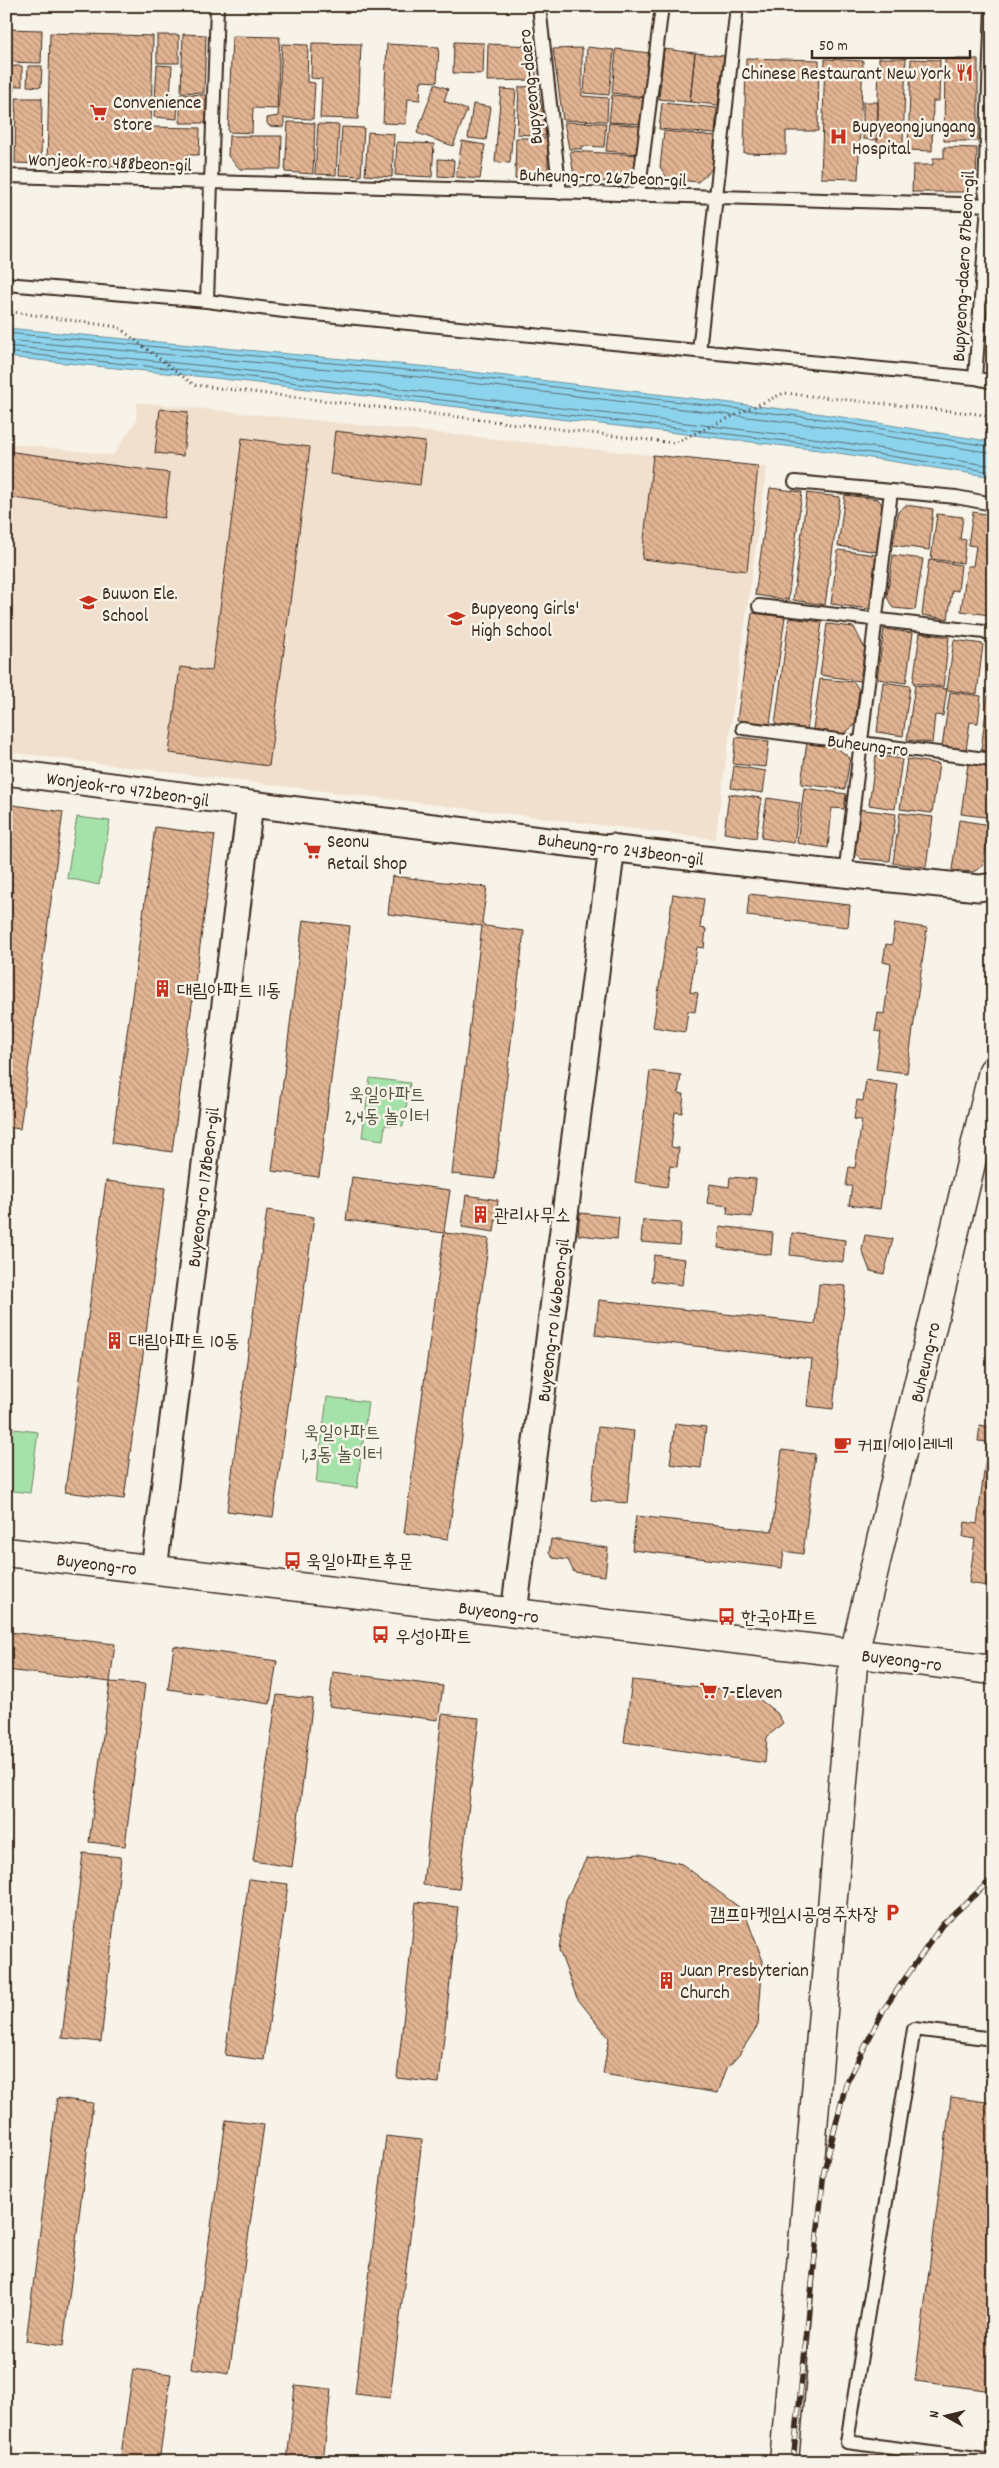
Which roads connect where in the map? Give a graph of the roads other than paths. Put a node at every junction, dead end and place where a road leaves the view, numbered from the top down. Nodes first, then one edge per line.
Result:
1 (217, 6) edge
2 (539, 6) edge
3 (662, 6) edge
4 (737, 6) edge
5 (992, 6) edge
6 (6, 176) edge
7 (212, 182) junction
8 (560, 193) junction
9 (638, 195) junction
10 (717, 198) junction
11 (990, 205) edge
12 (6, 284) edge
13 (207, 301) junction
14 (699, 351) junction
15 (975, 378) junction
16 (993, 382) edge
17 (795, 482) dead end
18 (891, 491) junction
19 (993, 504) edge
20 (758, 606) dead end
21 (876, 619) junction
22 (993, 633) edge
23 (743, 728) dead end
24 (861, 743) junction
25 (993, 760) edge
26 (6, 772) edge
27 (250, 805) junction
28 (612, 847) junction
29 (845, 874) junction
30 (993, 886) edge
31 (993, 1071) edge
32 (6, 1552) edge
33 (154, 1570) junction
34 (514, 1613) junction
35 (854, 1654) junction
36 (993, 1670) edge
37 (993, 2039) edge
38 (993, 2461) edge
39 (784, 2462) edge

1 - 7 lane
2 - 8 lane, Bupyeong-daero
3 - 9 lane
4 - 10 lane
5 - 11 lane, Bupyeong-daero 87beon-gil
6 - 7 lane, Wonjeok-ro 488beon-gil
7 - 8 lane, Buheung-ro 267beon-gil
7 - 13 lane
8 - 9 lane, Buheung-ro 267beon-gil
9 - 10 lane, Buheung-ro 267beon-gil
10 - 11 lane, Buheung-ro 267beon-gil
10 - 14 lane
11 - 15 lane, Bupyeong-daero 87beon-gil
12 - 13 lane
13 - 14 lane
14 - 15 lane
15 - 16 lane
17 - 18 lane
18 - 19 lane
18 - 21 lane
20 - 21 lane
21 - 22 lane
21 - 24 lane
23 - 24 lane, Buheung-ro
24 - 25 lane, Buheung-ro
24 - 29 lane
26 - 27 street, Wonjeok-ro 472beon-gil
27 - 28 street, Buheung-ro 243beon-gil
27 - 33 street, Buyeong-ro 178beon-gil
28 - 29 street, Buheung-ro 243beon-gil
28 - 34 street, Buyeong-ro 166beon-gil
29 - 30 street, Buheung-ro 243beon-gil
31 - 35 main road, Buheung-ro
32 - 33 main road, Buyeong-ro
33 - 34 main road, Buyeong-ro
34 - 35 main road, Buyeong-ro
35 - 36 main road, Buyeong-ro
35 - 39 main road, Buheung-ro
37 - 38 lane

